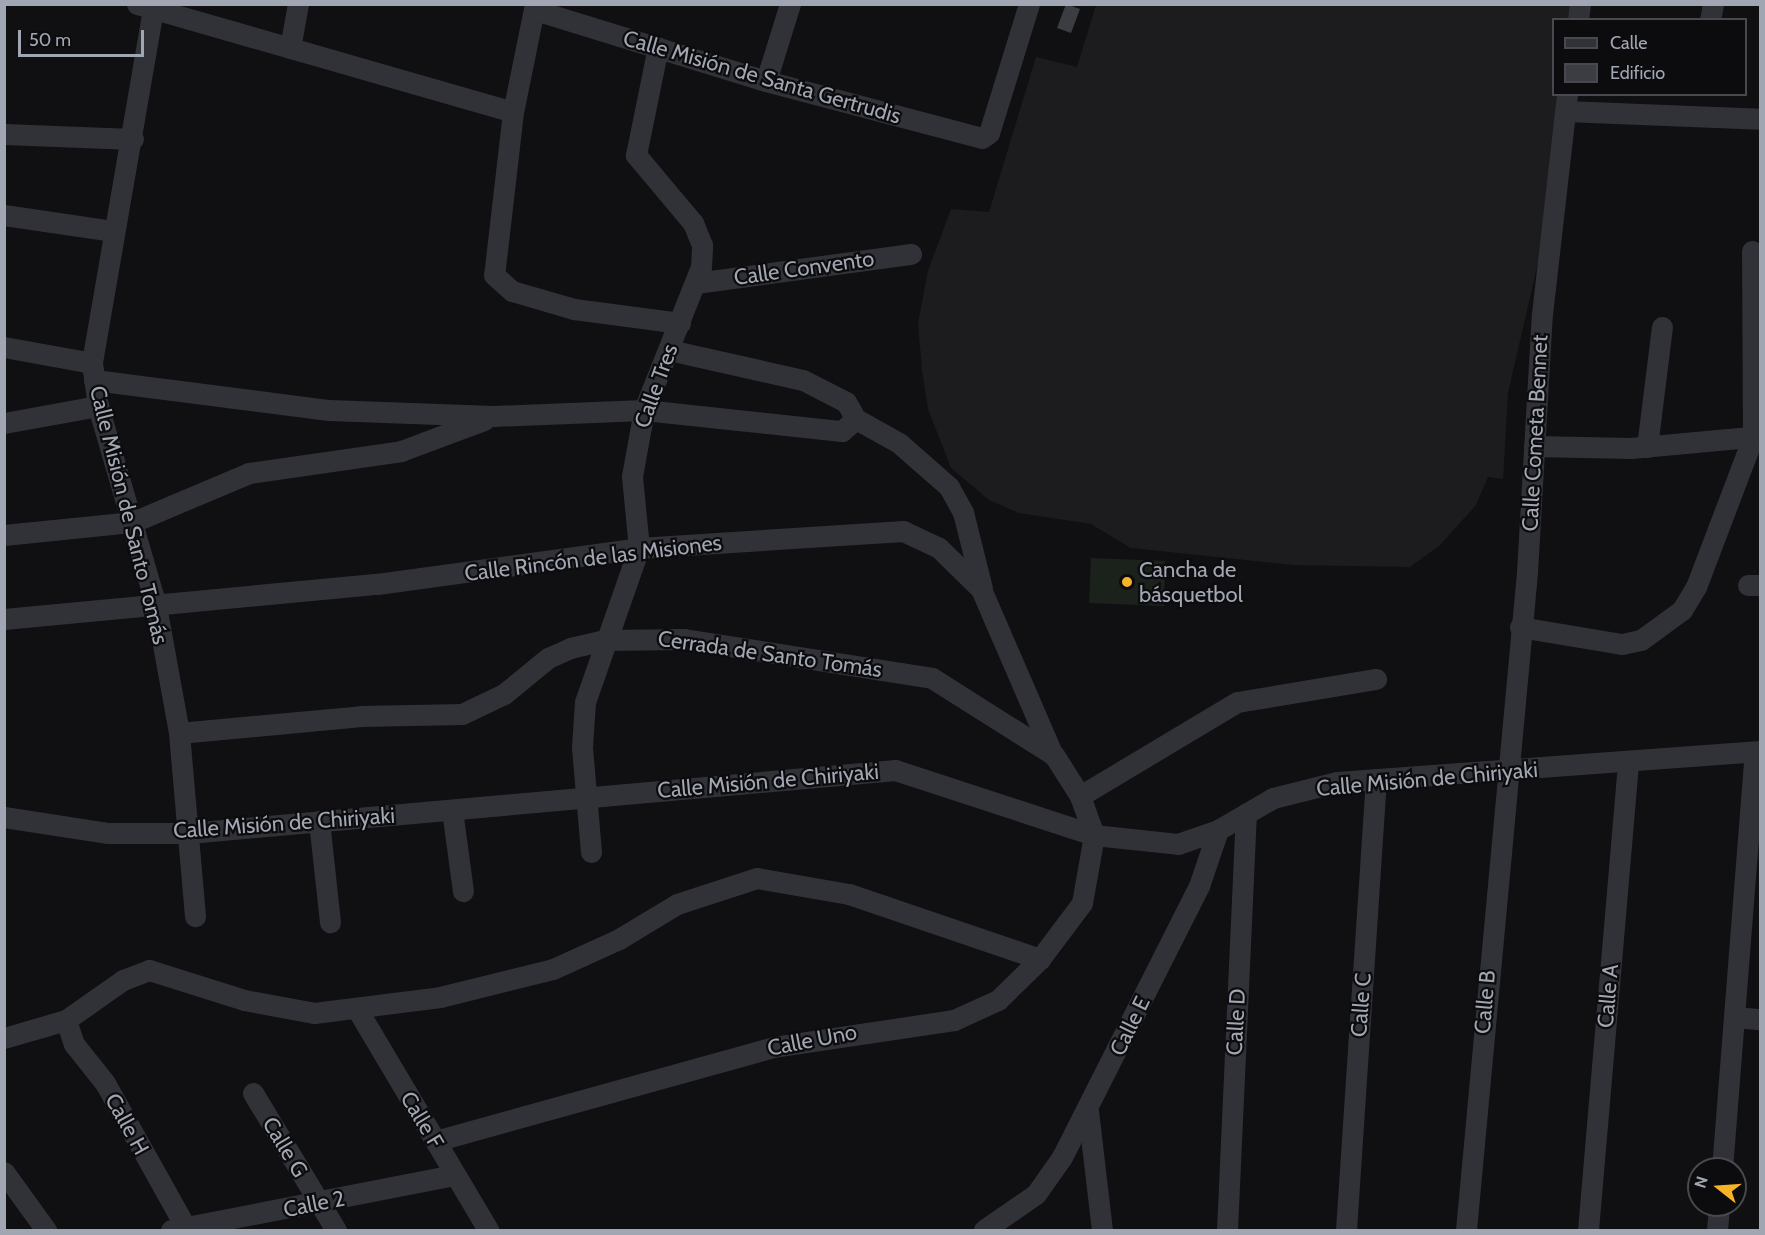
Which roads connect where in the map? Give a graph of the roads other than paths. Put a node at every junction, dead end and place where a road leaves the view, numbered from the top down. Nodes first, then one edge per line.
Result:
1 (298, 4) edge
2 (790, 4) edge
3 (1029, 4) edge
4 (145, 7) edge
5 (535, 7) edge
6 (658, 47) junction
7 (290, 48) junction
8 (766, 81) junction
9 (1566, 103) edge
10 (1698, 105) edge
11 (513, 112) junction
12 (1761, 119) edge
13 (4, 134) edge
14 (133, 139) junction
15 (4, 215) edge
16 (114, 231) junction
17 (1752, 251) dead end
18 (911, 254) dead end
19 (696, 283) junction
20 (680, 323) junction
21 (1662, 327) dead end
22 (4, 347) edge
23 (669, 350) junction
24 (93, 371) junction
25 (99, 406) junction
26 (644, 410) junction
27 (493, 416) junction
28 (856, 419) junction
29 (4, 423) edge
30 (1757, 436) edge
31 (1534, 446) junction
32 (1647, 447) junction
33 (134, 522) junction
34 (4, 535) edge
35 (639, 548) junction
36 (984, 595) junction
37 (156, 606) junction
38 (4, 620) edge
39 (1520, 627) junction
40 (606, 640) junction
41 (1376, 679) dead end
42 (179, 734) junction
43 (1758, 752) edge
44 (1054, 755) junction
45 (1628, 761) junction
46 (1506, 773) junction
47 (1376, 780) junction
48 (1080, 796) junction
49 (589, 798) junction
50 (452, 810) junction
51 (1246, 813) junction
52 (4, 817) edge
53 (319, 822) junction
54 (1218, 830) junction
55 (189, 833) junction
56 (1094, 835) junction
57 (591, 852) dead end
58 (463, 891) dead end
59 (195, 916) dead end
60 (330, 921) dead end
61 (1040, 959) junction
62 (357, 1010) junction
63 (1735, 1017) junction
64 (1761, 1019) edge
65 (66, 1020) junction
66 (4, 1038) edge
67 (253, 1093) dead end
68 (1088, 1111) junction
69 (435, 1141) junction
70 (1723, 1157) edge
71 (4, 1172) edge
72 (455, 1175) junction
73 (320, 1204) junction
74 (46, 1230) edge
75 (181, 1230) edge
76 (336, 1230) edge
77 (488, 1230) edge
78 (984, 1230) edge
79 (1102, 1230) edge
80 (1227, 1230) edge
81 (1346, 1230) edge
82 (1466, 1230) edge
83 (1588, 1230) edge

1 - 7 street
2 - 8 street
3 - 8 street, Calle Misión de Santa Gertrudis
4 - 7 street
4 - 14 street, Calle Misión de Santo Tomás
5 - 6 street, Calle Misión de Santa Gertrudis
5 - 11 street
6 - 8 street, Calle Misión de Santa Gertrudis
6 - 19 street, Calle Tres
7 - 11 street
9 - 10 street
9 - 31 street, Calle Cometa Bennet
10 - 12 street
11 - 20 street
13 - 14 street
14 - 16 street, Calle Misión de Santo Tomás
15 - 16 street
16 - 24 street, Calle Misión de Santo Tomás
17 - 30 street
18 - 19 street, Calle Convento
19 - 20 street, Calle Tres
20 - 23 street, Calle Tres
21 - 32 street
22 - 24 street
23 - 26 street, Calle Tres
23 - 28 street
24 - 25 street, Calle Misión de Santo Tomás
24 - 27 street
25 - 29 street
25 - 33 street, Calle Misión de Santo Tomás
26 - 27 street
26 - 28 street
26 - 35 street, Calle Tres
27 - 33 street
28 - 36 street
30 - 32 street
30 - 39 street
31 - 32 street
31 - 39 street, Calle Cometa Bennet
33 - 34 street
33 - 37 street, Calle Misión de Santo Tomás
35 - 36 street, Calle Rincón de las Misiones
35 - 37 street, Calle Rincón de las Misiones
35 - 40 street, Calle Tres
36 - 44 street, Calle Rincón de las Misiones
37 - 38 street, Calle Rincón de las Misiones
37 - 42 street, Calle Misión de Santo Tomás
39 - 46 street, Calle Cometa Bennet
40 - 42 street, Cerrada de Santo Tomás
40 - 44 street, Cerrada de Santo Tomás
40 - 49 street, Calle Tres
41 - 48 street
42 - 55 street, Calle Misión de Santo Tomás
43 - 45 street, Calle Misión de Chiriyaki
43 - 63 street
44 - 48 street, Cerrada de Santo Tomás
45 - 46 street, Calle Misión de Chiriyaki
45 - 83 street, Calle A
46 - 47 street, Calle Misión de Chiriyaki
46 - 82 street, Calle B
47 - 51 street, Calle Misión de Chiriyaki
47 - 81 street, Calle C
48 - 56 street, Cerrada de Santo Tomás
49 - 50 street, Calle Misión de Chiriyaki
49 - 56 street, Calle Misión de Chiriyaki
49 - 57 street, Calle Tres
50 - 53 street, Calle Misión de Chiriyaki
50 - 58 street
51 - 54 street, Calle Misión de Chiriyaki
51 - 80 street, Calle D
52 - 55 street, Calle Misión de Chiriyaki
53 - 55 street, Calle Misión de Chiriyaki
53 - 60 street
54 - 56 street, Calle Misión de Chiriyaki
54 - 68 street, Calle E
55 - 59 street, Calle Misión de Santo Tomás
56 - 61 street, Calle Uno
61 - 62 street
61 - 69 street, Calle Uno
62 - 65 street
62 - 69 street, Calle F
63 - 64 street
63 - 70 street
65 - 66 street
65 - 75 street, Calle H
67 - 73 street, Calle G
68 - 78 street, Calle E
68 - 79 street
69 - 72 street, Calle F
71 - 74 street
72 - 73 street, Calle 2
72 - 77 street, Calle F
73 - 75 street, Calle 2
73 - 76 street, Calle G

